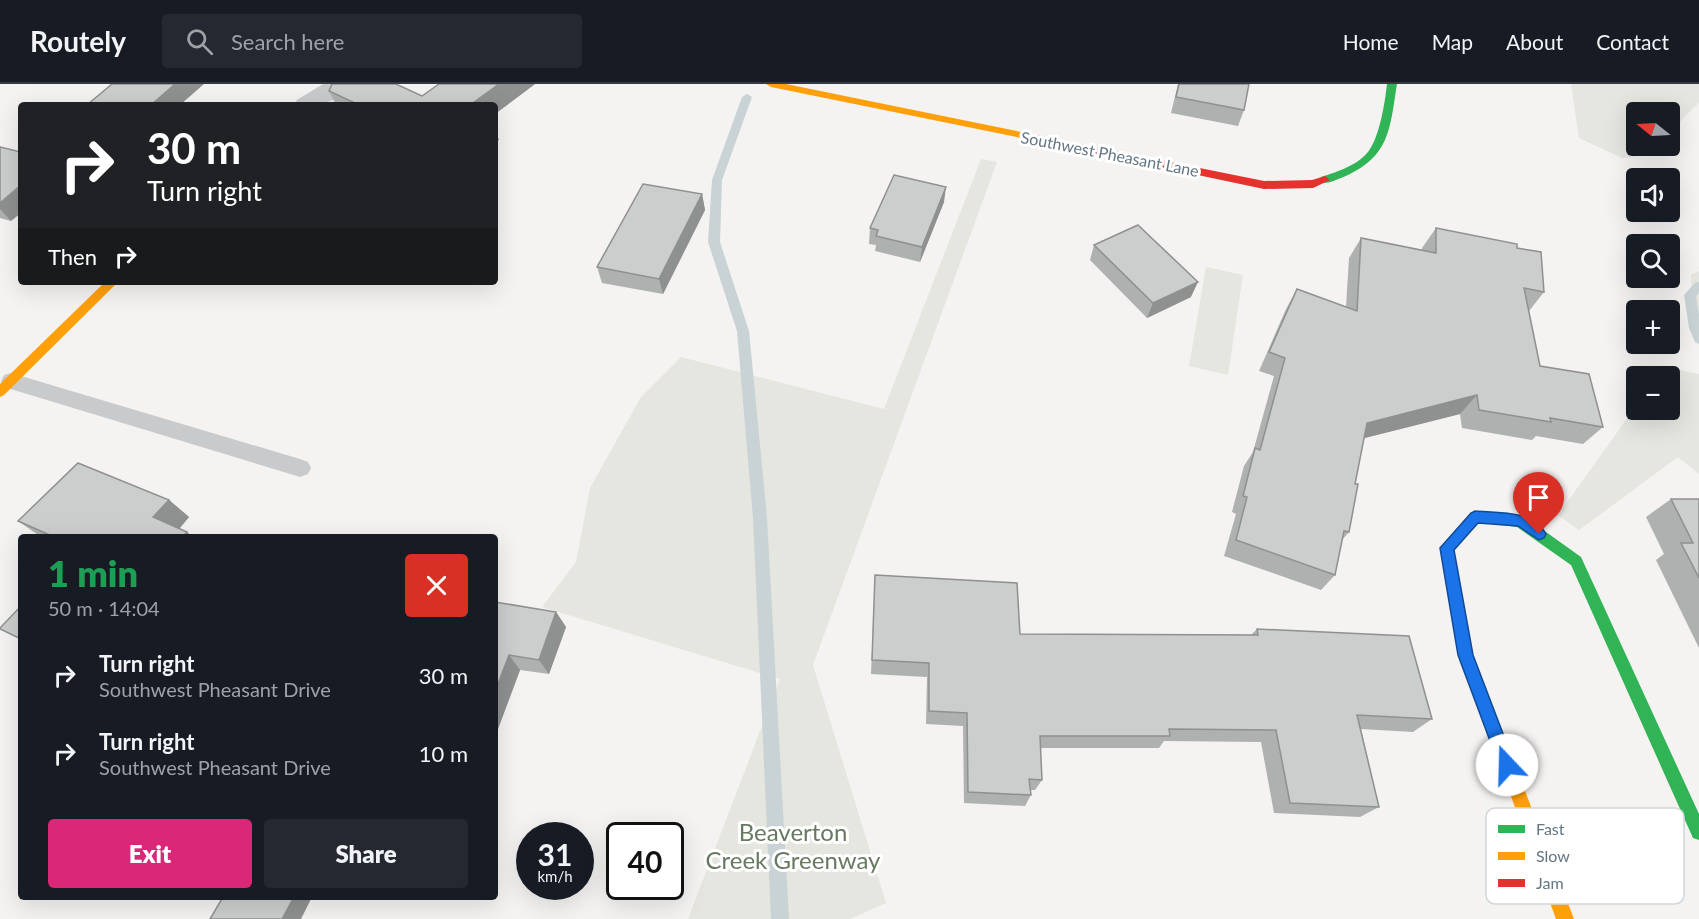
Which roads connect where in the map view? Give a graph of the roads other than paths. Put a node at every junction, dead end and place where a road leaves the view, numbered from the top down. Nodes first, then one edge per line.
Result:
1 (340, 84) edge
2 (771, 84) edge
3 (1392, 84) edge
4 (311, 102) edge
5 (109, 285) edge
6 (6, 387) edge
7 (300, 468) dead end
8 (1523, 808) edge
9 (1699, 832) edge
10 (1559, 904) edge
11 (1565, 919) edge

1 - 4 street
2 - 3 street, Southwest Pheasant Lane
5 - 6 street
6 - 7 lane
8 - 9 street
10 - 11 street

